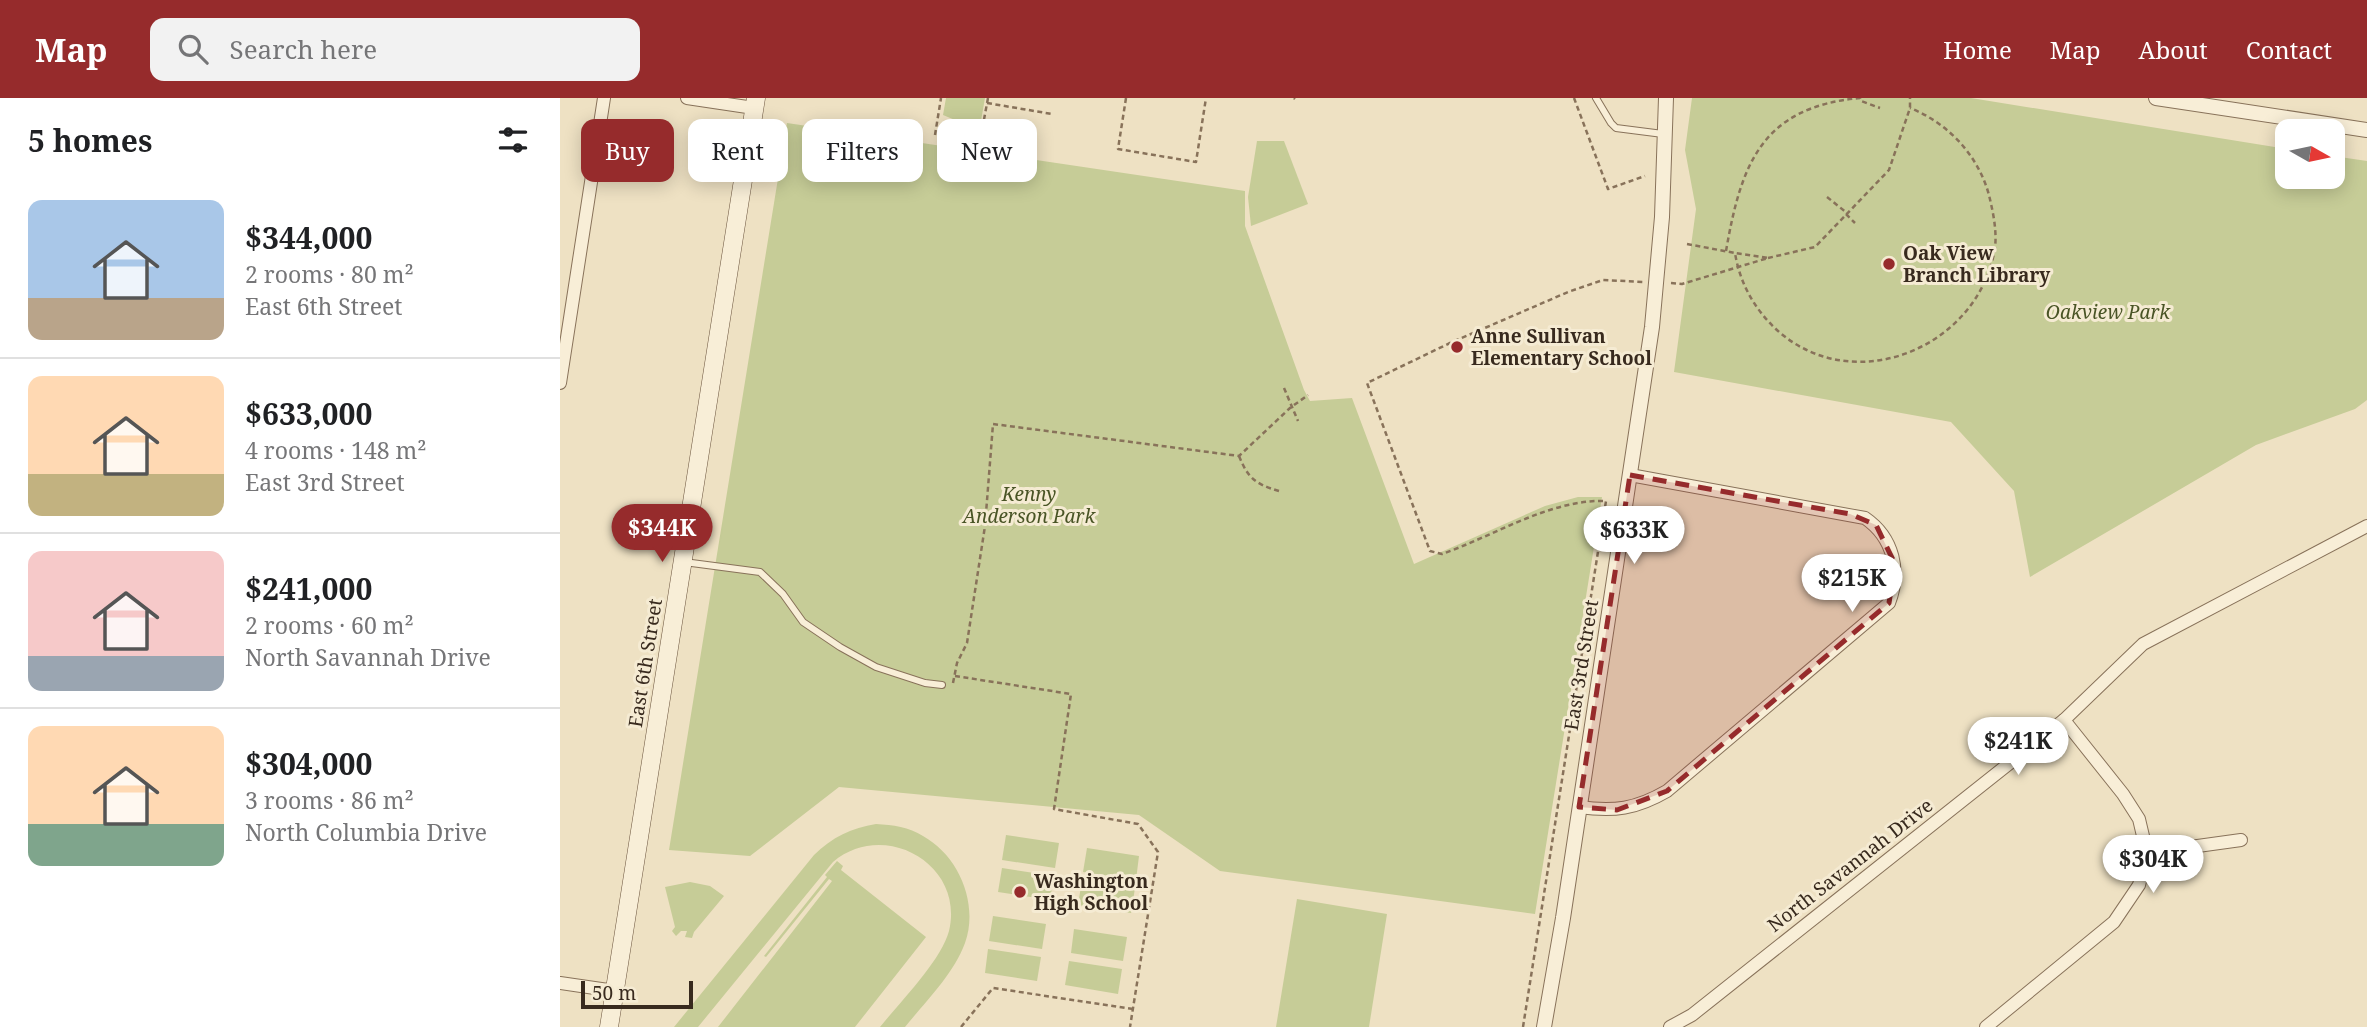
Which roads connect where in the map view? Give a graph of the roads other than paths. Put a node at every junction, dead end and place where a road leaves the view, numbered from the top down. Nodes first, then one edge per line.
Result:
1 (604, 98) edge
2 (687, 98) edge
3 (1596, 98) edge
4 (1666, 98) edge
5 (2156, 98) edge
6 (755, 103) edge
7 (2367, 130) edge
8 (1663, 134) junction
9 (560, 383) edge
10 (1630, 475) junction
11 (2367, 526) edge
12 (682, 562) junction
13 (942, 685) dead end
14 (2064, 720) junction
15 (1579, 807) junction
16 (2241, 840) dead end
17 (2147, 853) junction
18 (560, 983) edge
19 (615, 992) junction
20 (609, 1027) edge
21 (1544, 1027) edge
22 (1670, 1027) edge
23 (1986, 1027) edge

1 - 9 street
2 - 6 street
3 - 8 lane
4 - 8 street, East 3rd Street
5 - 7 street
6 - 12 main road, East 6th Street
8 - 10 street, East 3rd Street
10 - 15 street, East 3rd Street
10 - 15 street
11 - 14 street, North Savannah Drive
12 - 13 lane
12 - 19 main road, East 6th Street
14 - 17 street
14 - 22 street, North Savannah Drive
15 - 21 street, East 3rd Street
16 - 17 street
17 - 23 street
18 - 19 street
19 - 20 main road, East 6th Street

